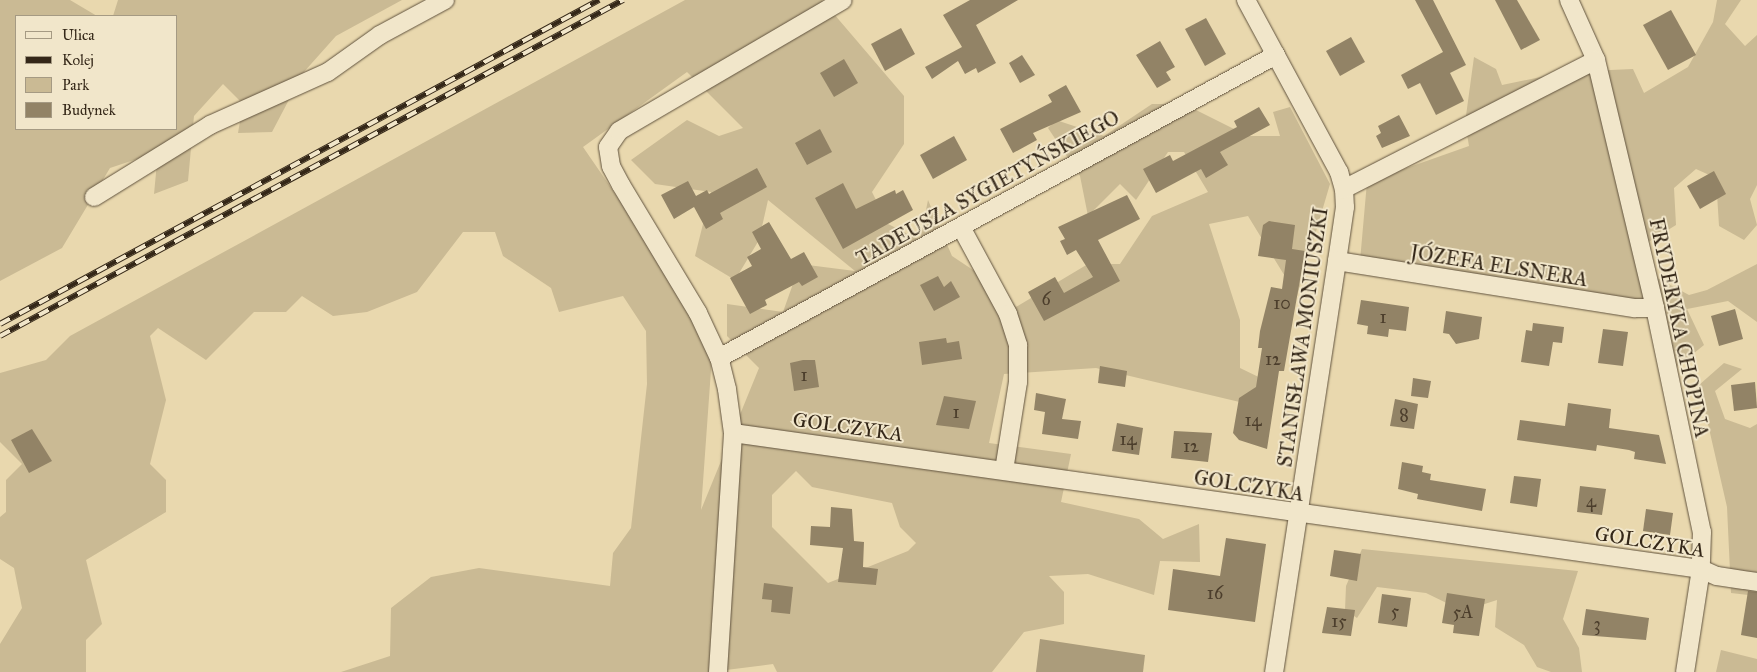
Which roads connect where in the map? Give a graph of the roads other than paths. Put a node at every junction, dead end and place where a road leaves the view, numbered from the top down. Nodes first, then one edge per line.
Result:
1 (444, 0) edge
2 (843, 0) edge
3 (1246, 0) edge
4 (1570, 0) edge
5 (1276, 55) junction
6 (1596, 60) junction
7 (1344, 188) junction
8 (94, 197) dead end
9 (961, 227) junction
10 (1337, 261) junction
11 (1655, 308) junction
12 (719, 358) junction
13 (733, 433) junction
14 (1004, 470) junction
15 (1298, 515) junction
16 (1701, 569) junction
17 (1757, 582) edge
18 (718, 672) edge
19 (1274, 672) edge
20 (1685, 672) edge

1 - 8 street
2 - 12 street
3 - 5 street, STANISŁAWA MONIUSZKI
4 - 6 street, FRYDERYKA CHOPINA
5 - 7 street, STANISŁAWA MONIUSZKI
5 - 9 street, TADEUSZA SYGIETYŃSKIEGO
6 - 7 street
6 - 11 street, FRYDERYKA CHOPINA
7 - 10 street, STANISŁAWA MONIUSZKI
9 - 12 street, TADEUSZA SYGIETYŃSKIEGO
9 - 14 street
10 - 11 street, JÓZEFA ELSNERA
10 - 15 street, STANISŁAWA MONIUSZKI
11 - 16 street, FRYDERYKA CHOPINA
12 - 13 street
13 - 14 street, GOLCZYKA
13 - 18 street
14 - 15 street, GOLCZYKA
15 - 16 street, GOLCZYKA
15 - 19 street, STANISŁAWA MONIUSZKI
16 - 17 street, GOLCZYKA
16 - 20 street, FRYDERYKA CHOPINA

